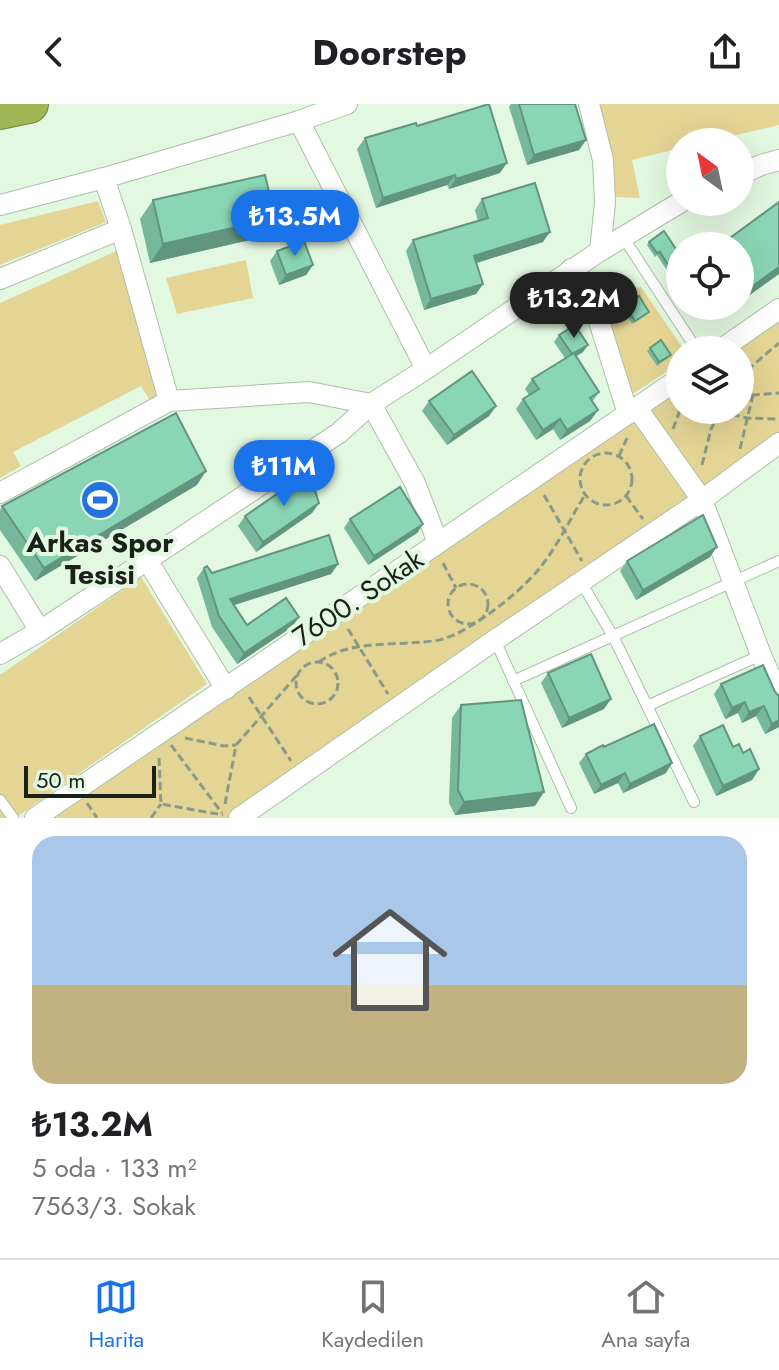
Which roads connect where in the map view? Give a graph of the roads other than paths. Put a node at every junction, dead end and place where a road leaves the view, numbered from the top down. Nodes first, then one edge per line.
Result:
1 (29, 104) edge
2 (347, 104) edge
3 (589, 104) edge
4 (0, 110) edge
5 (299, 121) junction
6 (779, 160) edge
7 (754, 168) edge
8 (104, 178) junction
9 (0, 205) edge
10 (666, 211) edge
11 (121, 229) junction
12 (623, 237) junction
13 (600, 251) junction
14 (571, 269) junction
15 (0, 279) edge
16 (779, 309) edge
17 (688, 336) edge
18 (740, 336) edge
19 (426, 369) junction
20 (666, 388) edge
21 (169, 401) junction
22 (371, 404) junction
23 (632, 411) junction
24 (779, 443) edge
25 (0, 493) edge
26 (702, 500) junction
27 (438, 548) junction
28 (147, 560) junction
29 (779, 561) edge
30 (0, 566) edge
31 (583, 574) junction
32 (732, 582) junction
33 (40, 631) junction
34 (613, 636) junction
35 (495, 640) junction
36 (0, 654) edge
37 (761, 655) junction
38 (513, 681) junction
39 (226, 689) junction
40 (779, 696) edge
41 (647, 706) junction
42 (0, 800) edge
43 (694, 802) dead end
44 (571, 808) dead end
45 (231, 816) edge
46 (13, 818) edge
47 (35, 818) edge

1 - 4 highway
2 - 5 street
3 - 13 street
5 - 8 street
5 - 19 street
6 - 7 street
8 - 9 street
8 - 11 street
10 - 12 street
11 - 15 street
11 - 21 street
12 - 13 street
12 - 17 lane
13 - 14 street
14 - 19 street
14 - 23 street
16 - 18 street
19 - 22 street
20 - 23 street, 7600. Sokak
21 - 22 street
21 - 25 street
22 - 27 street
22 - 28 street
23 - 26 street
23 - 27 street, 7600. Sokak
24 - 26 street
26 - 31 street
26 - 32 street
27 - 39 street, 7600. Sokak
28 - 33 street
28 - 39 street
29 - 32 lane
30 - 33 street
31 - 34 lane
31 - 35 street
32 - 34 lane
32 - 37 street
33 - 36 street
34 - 38 lane
34 - 41 lane
35 - 38 lane
35 - 45 street
37 - 40 street
37 - 41 lane
38 - 44 lane
39 - 47 street, 7600. Sokak
41 - 43 lane
42 - 46 lane

